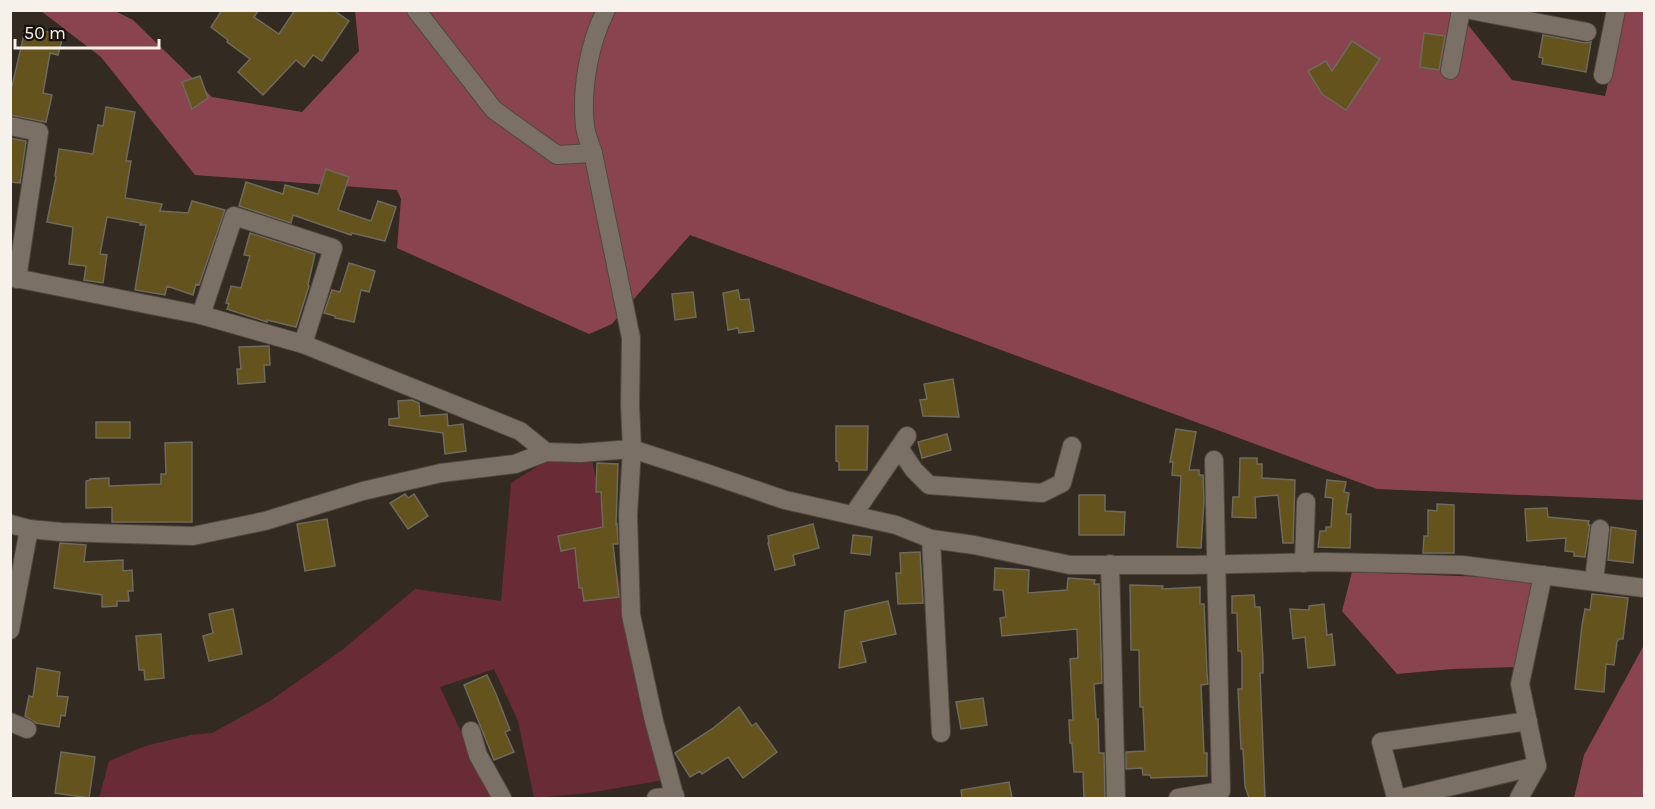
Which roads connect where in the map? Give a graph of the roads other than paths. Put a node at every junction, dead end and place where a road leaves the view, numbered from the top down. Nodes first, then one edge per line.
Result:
1 (416, 10) edge
2 (606, 10) edge
3 (1461, 10) edge
4 (1470, 10) edge
5 (1616, 10) edge
6 (1587, 32) dead end
7 (1450, 70) dead end
8 (1603, 75) dead end
9 (10, 126) edge
10 (593, 153) junction
11 (14, 278) edge
12 (201, 315) junction
13 (303, 344) junction
14 (1072, 446) dead end
15 (632, 449) junction
16 (546, 452) junction
17 (1214, 460) dead end
18 (1306, 502) dead end
19 (853, 515) junction
20 (10, 524) edge
21 (29, 529) junction
22 (1600, 529) dead end
23 (932, 539) junction
24 (1304, 562) junction
25 (1110, 564) junction
26 (1216, 564) junction
27 (1542, 575) junction
28 (1594, 580) junction
29 (1644, 584) edge
30 (10, 630) edge
31 (1528, 721) junction
32 (471, 731) dead end
33 (941, 733) dead end
34 (1537, 766) junction
35 (1223, 795) edge
36 (675, 797) edge
37 (502, 798) edge
38 (656, 798) edge
39 (1116, 798) edge
40 (1178, 798) edge
41 (1396, 798) edge
42 (1402, 798) edge
43 (1519, 798) edge

1 - 10 street
2 - 10 street
3 - 7 street
4 - 6 street
5 - 8 street
9 - 11 street
10 - 15 street
11 - 12 street
12 - 13 street
12 - 13 street
13 - 16 street
14 - 19 street
15 - 16 street
15 - 19 street
15 - 36 street
16 - 21 street
17 - 26 street
18 - 24 street
19 - 23 street
20 - 21 street
21 - 30 street
22 - 28 street
23 - 25 street
23 - 33 street
24 - 26 street
24 - 27 street
25 - 26 street
25 - 39 street
26 - 35 street
27 - 28 street
27 - 31 street
28 - 29 street
31 - 34 street
31 - 41 street
32 - 37 street
34 - 42 street
34 - 43 street
35 - 40 street
36 - 38 street

